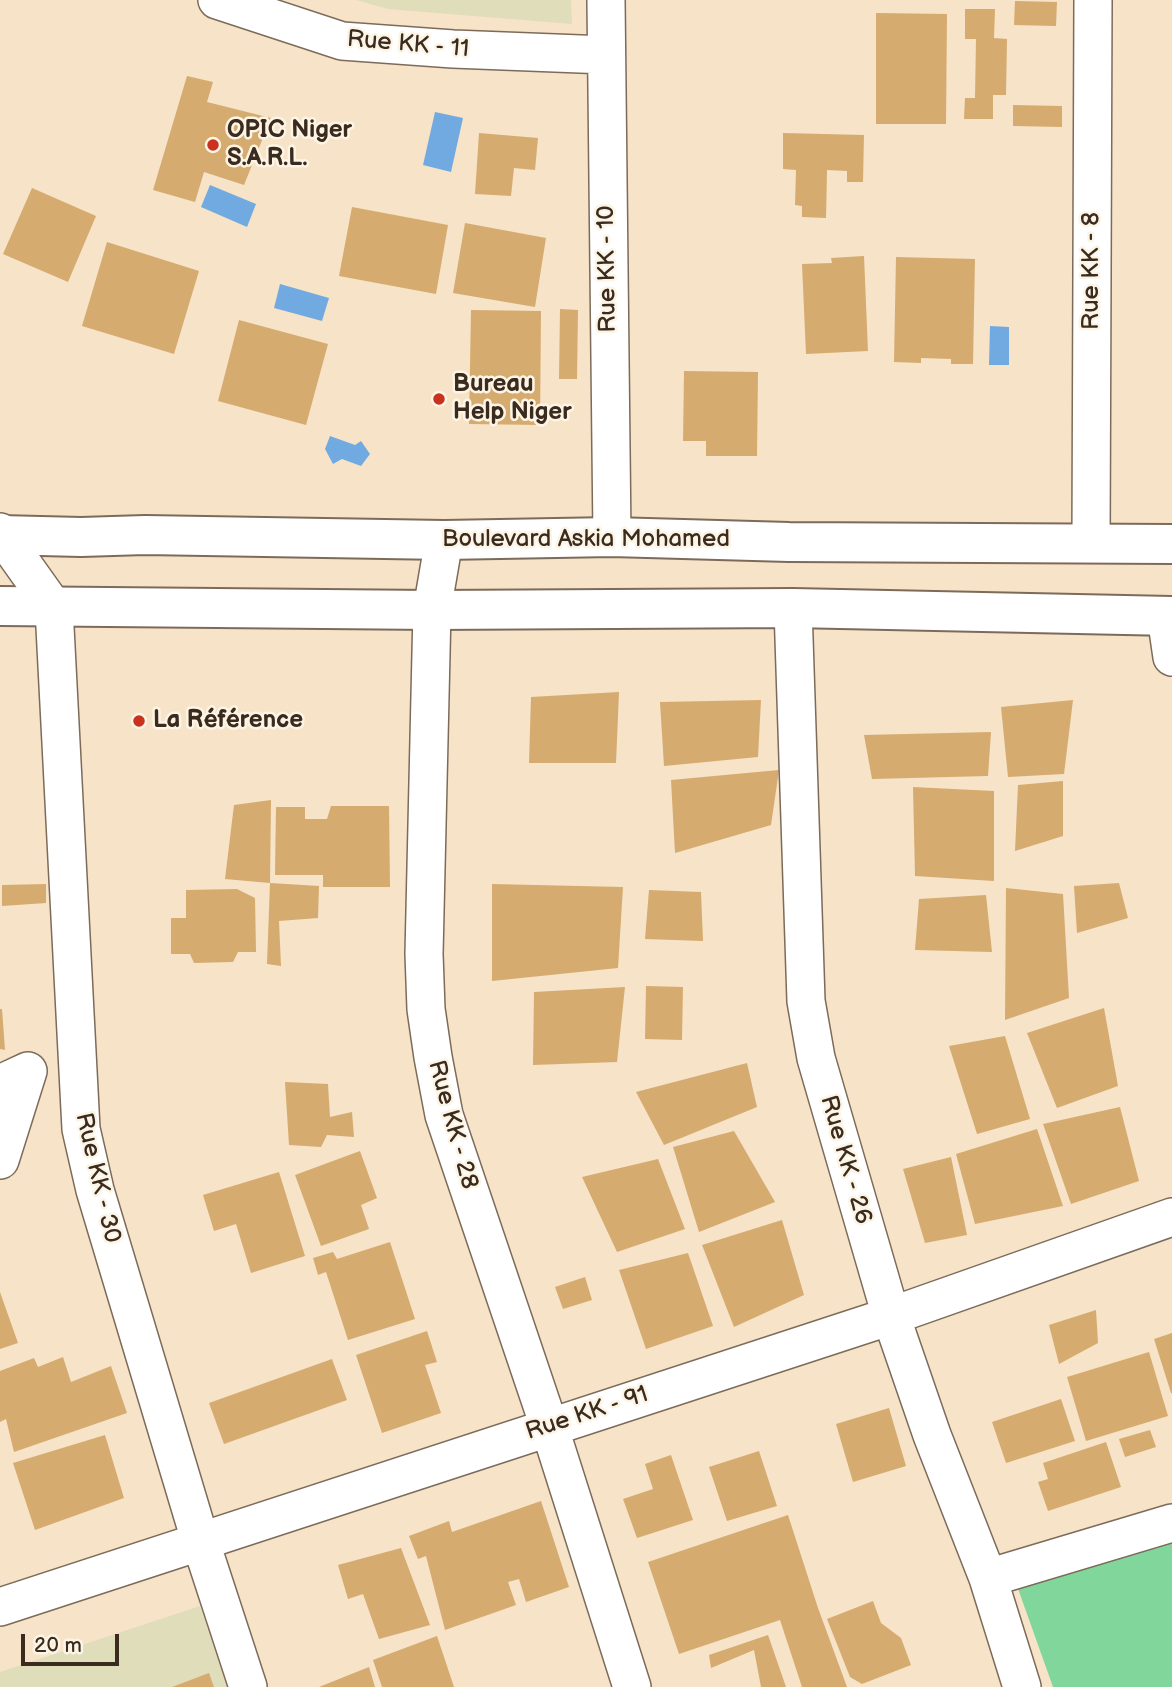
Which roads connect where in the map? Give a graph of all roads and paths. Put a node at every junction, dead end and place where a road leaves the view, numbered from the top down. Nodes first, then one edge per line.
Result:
1 (217, 0) edge
2 (606, 0) edge
3 (1093, 0) edge
4 (606, 55) junction
5 (1, 534) edge
6 (612, 537) junction
7 (444, 540) junction
8 (1091, 543) junction
9 (1172, 544) edge
10 (0, 606) edge
11 (54, 608) junction
12 (793, 608) junction
13 (432, 610) junction
14 (1169, 616) edge
15 (1172, 657) edge
16 (0, 1084) edge
17 (0, 1160) edge
18 (1172, 1217) edge
19 (891, 1316) junction
20 (549, 1426) junction
21 (1172, 1523) edge
22 (200, 1540) junction
23 (988, 1578) junction
24 (0, 1607) edge
25 (248, 1687) edge
26 (632, 1687) edge
27 (1022, 1687) edge

1 - 4 street, Rue KK - 11
2 - 4 street, Rue KK - 10
3 - 8 street, Rue KK - 8
4 - 6 street, Rue KK - 10
5 - 7 main road, Boulevard Askia Mohamed
5 - 11 street
6 - 7 main road, Boulevard Askia Mohamed
6 - 8 main road, Boulevard Askia Mohamed
7 - 13 street, Rue KK - 28
8 - 9 main road, Boulevard Askia Mohamed
10 - 11 main road
11 - 13 main road
11 - 22 street, Rue KK - 30
12 - 13 main road
12 - 14 main road
12 - 19 street, Rue KK - 26
13 - 20 street, Rue KK - 28
14 - 15 street
16 - 17 street
18 - 19 street, Rue KK - 91
19 - 20 street, Rue KK - 91
19 - 23 street, Rue KK - 26
20 - 22 street, Rue KK - 91
20 - 26 street, Rue KK - 28
21 - 23 street
22 - 24 street, Rue KK - 91
22 - 25 street, Rue KK - 30
23 - 27 street, Rue KK - 26

